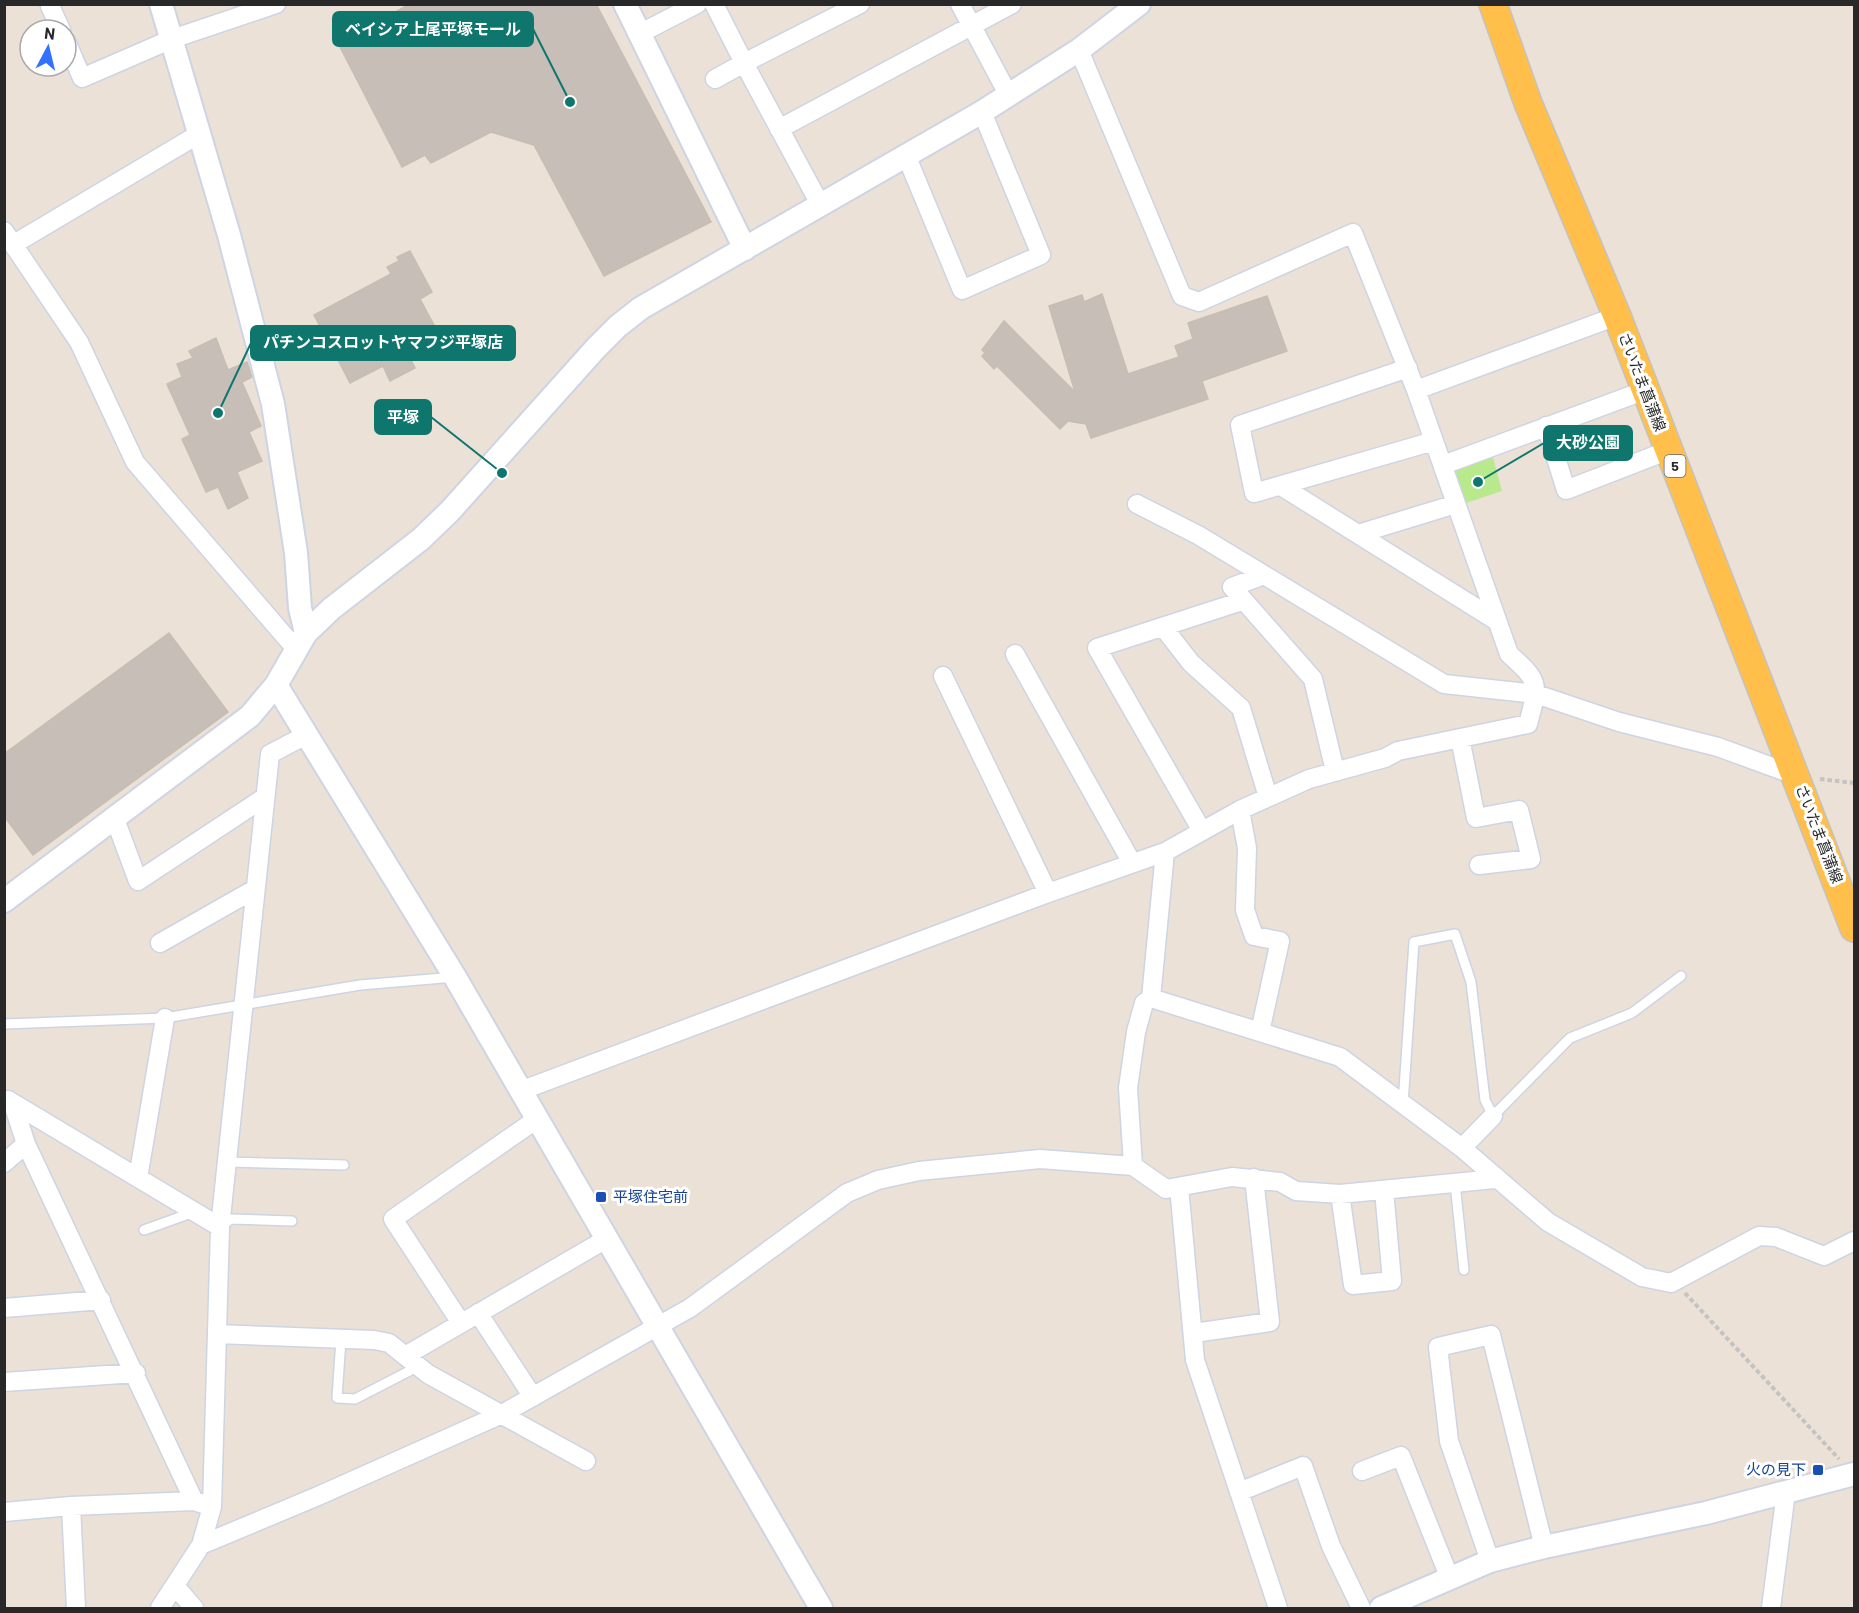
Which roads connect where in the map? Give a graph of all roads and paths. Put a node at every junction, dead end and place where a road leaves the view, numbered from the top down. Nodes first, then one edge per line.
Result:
1 (52, 4) edge
2 (161, 4) edge
3 (276, 4) edge
4 (625, 4) edge
5 (697, 4) edge
6 (714, 4) edge
7 (860, 4) edge
8 (960, 4) edge
9 (1012, 4) edge
10 (1139, 4) edge
11 (1493, 4) edge
12 (56, 18) edge
13 (971, 26) junction
14 (639, 34) junction
15 (172, 39) junction
16 (1079, 50) junction
17 (744, 63) junction
18 (78, 69) edge
19 (715, 79) dead end
20 (1009, 96) junction
21 (982, 112) junction
22 (778, 129) junction
23 (199, 134) junction
24 (906, 155) junction
25 (821, 206) junction
26 (9, 237) edge
27 (745, 249) junction
28 (1617, 316) junction
29 (1408, 368) junction
30 (1416, 390) junction
31 (1646, 390) junction
32 (1546, 426) junction
33 (1434, 441) junction
34 (1669, 450) junction
35 (1443, 465) junction
36 (1281, 486) junction
37 (1137, 504) dead end
38 (1456, 504) junction
39 (1358, 534) junction
40 (1264, 575) junction
41 (1242, 601) junction
42 (1497, 621) junction
43 (1163, 627) junction
44 (301, 640) junction
45 (1015, 654) dead end
46 (943, 676) dead end
47 (276, 685) junction
48 (1536, 694) junction
49 (306, 735) junction
50 (1460, 738) junction
51 (1335, 771) junction
52 (1797, 776) junction
53 (1854, 783) edge
54 (265, 797) junction
55 (1268, 797) junction
56 (1240, 810) junction
57 (115, 819) junction
58 (1202, 831) junction
59 (1165, 852) junction
60 (1132, 863) junction
61 (1479, 865) dead end
62 (255, 889) junction
63 (1048, 893) junction
64 (4, 901) edge
65 (1854, 928) edge
66 (160, 943) dead end
67 (1681, 976) dead end
68 (455, 977) junction
69 (1151, 998) junction
70 (242, 1004) junction
71 (165, 1018) junction
72 (4, 1024) edge
73 (1260, 1032) junction
74 (520, 1090) junction
75 (9, 1101) edge
76 (1403, 1105) junction
77 (1493, 1116) junction
78 (537, 1119) junction
79 (26, 1144) junction
80 (1462, 1148) junction
81 (227, 1162) junction
82 (4, 1163) edge
83 (344, 1165) dead end
84 (1133, 1166) junction
85 (138, 1178) junction
86 (1254, 1178) junction
87 (1495, 1179) junction
88 (1455, 1183) junction
89 (1179, 1187) junction
90 (1384, 1190) junction
91 (1340, 1194) junction
92 (194, 1212) junction
93 (292, 1221) dead end
94 (220, 1227) junction
95 (144, 1230) dead end
96 (608, 1238) junction
97 (1854, 1241) edge
98 (1464, 1269) dead end
99 (1674, 1281) junction
100 (101, 1300) junction
101 (7, 1302) edge
102 (478, 1314) junction
103 (461, 1323) junction
104 (657, 1325) junction
105 (1194, 1333) junction
106 (217, 1334) junction
107 (341, 1339) junction
108 (412, 1361) junction
109 (136, 1373) junction
110 (4, 1382) edge
111 (533, 1397) junction
112 (502, 1414) junction
113 (586, 1461) dead end
114 (1362, 1471) dead end
115 (1853, 1474) edge
116 (1239, 1492) junction
117 (1786, 1492) junction
118 (194, 1501) junction
119 (71, 1506) junction
120 (212, 1507) junction
121 (4, 1512) edge
122 (201, 1545) junction
123 (1544, 1547) junction
124 (1490, 1561) junction
125 (1450, 1579) junction
126 (175, 1586) junction
127 (76, 1608) edge
128 (160, 1608) edge
129 (195, 1608) edge
130 (821, 1608) edge
131 (1278, 1608) edge
132 (1361, 1608) edge
133 (1381, 1608) edge
134 (1771, 1608) edge

1 - 12 street
2 - 15 street
3 - 15 street
4 - 14 street
5 - 14 street
6 - 17 street
7 - 17 street
8 - 13 street
9 - 13 street
10 - 16 street
11 - 28 main road, さいたま菖蒲線 / 5
13 - 20 street
13 - 22 street
14 - 27 street
15 - 18 street
15 - 23 street
16 - 20 street
16 - 29 street
17 - 19 street
17 - 22 street
20 - 21 street
21 - 24 street
21 - 24 street
22 - 25 street
23 - 26 street
23 - 44 street
24 - 25 street
25 - 27 street
26 - 44 street
27 - 44 street
28 - 30 street
28 - 31 main road, さいたま菖蒲線 / 5
29 - 30 street
29 - 36 street
30 - 33 street
31 - 32 street
31 - 34 main road, さいたま菖蒲線 / 5
32 - 34 street
32 - 35 street
33 - 35 street
33 - 36 street
34 - 52 main road, さいたま菖蒲線 / 5
35 - 38 street
36 - 39 street
37 - 40 street
38 - 39 street
38 - 42 street
39 - 42 street
40 - 41 street
40 - 48 street
41 - 43 street
41 - 51 street
42 - 48 street
43 - 55 street
43 - 58 street
44 - 47 street
45 - 60 street
46 - 63 street
47 - 49 street
47 - 57 street
48 - 50 street
48 - 52 street
49 - 54 street
49 - 68 street
50 - 51 street
50 - 61 street
51 - 55 street
52 - 53 path
52 - 65 main road, さいたま菖蒲線 / 5
54 - 57 street
54 - 62 street
55 - 56 street
56 - 58 street
56 - 73 street
57 - 64 street
58 - 59 street
59 - 60 street
59 - 69 street
60 - 63 street
62 - 66 street
62 - 70 street
63 - 74 street
67 - 77 lane
68 - 70 lane
68 - 74 street
69 - 73 street
69 - 84 street
70 - 71 lane
70 - 81 street
71 - 72 lane
71 - 85 street
73 - 76 street
74 - 78 street
75 - 79 street
75 - 85 street
76 - 77 lane
76 - 80 street
77 - 80 street
78 - 96 street
78 - 103 street
79 - 82 street
79 - 100 street
80 - 87 street
81 - 83 lane
81 - 94 street
84 - 89 street
84 - 104 street
85 - 92 street
86 - 89 street
86 - 91 street
86 - 105 street
87 - 88 street
87 - 99 street
88 - 90 street
88 - 98 lane
89 - 105 street
90 - 91 street
90 - 91 street
92 - 94 street
92 - 95 lane
93 - 94 lane
94 - 106 street
96 - 102 street
96 - 104 street
97 - 99 street
99 - 115 path
100 - 101 street
100 - 109 street
102 - 103 street
102 - 111 street
103 - 108 street
104 - 111 street
104 - 130 street
105 - 116 street
106 - 107 street
106 - 120 street
107 - 108 street
107 - 108 lane
108 - 112 street
109 - 110 street
109 - 118 street
111 - 112 street
112 - 113 street
112 - 122 street
114 - 125 street
115 - 117 street
116 - 131 street
116 - 132 street
117 - 123 street
117 - 134 street
118 - 119 street
118 - 120 street
119 - 121 street
119 - 127 street
120 - 122 street
122 - 126 street
123 - 124 street
123 - 124 street
124 - 125 street
125 - 133 street
126 - 128 street
126 - 129 street

